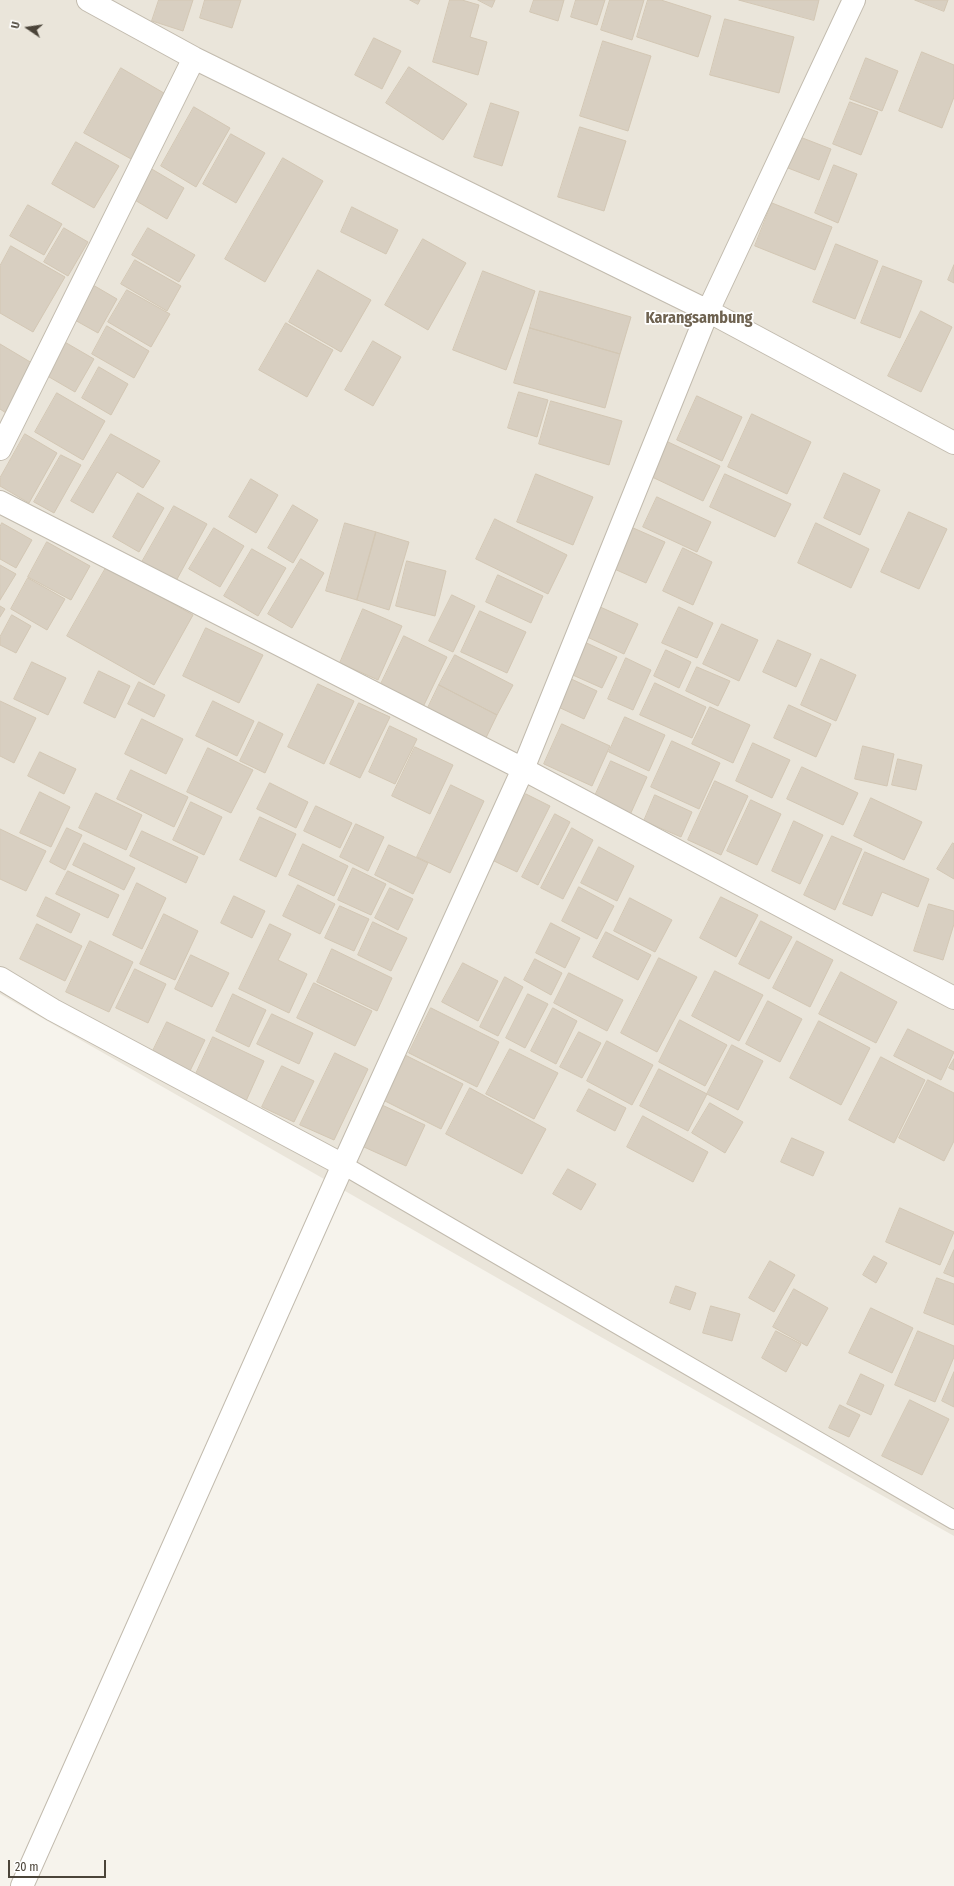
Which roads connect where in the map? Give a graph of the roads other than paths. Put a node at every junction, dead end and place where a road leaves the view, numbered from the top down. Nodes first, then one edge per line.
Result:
1 (88, 0) edge
2 (854, 0) edge
3 (194, 58) junction
4 (708, 310) junction
5 (954, 443) edge
6 (0, 449) edge
7 (0, 502) edge
8 (524, 769) junction
9 (0, 978) edge
10 (954, 998) edge
11 (343, 1165) junction
12 (954, 1520) edge
13 (22, 1886) edge

1 - 3 street
2 - 4 street
3 - 4 street
3 - 6 street
4 - 5 street
4 - 8 street
7 - 8 street
8 - 10 street
8 - 11 street
9 - 11 street
11 - 12 lane
11 - 13 street

